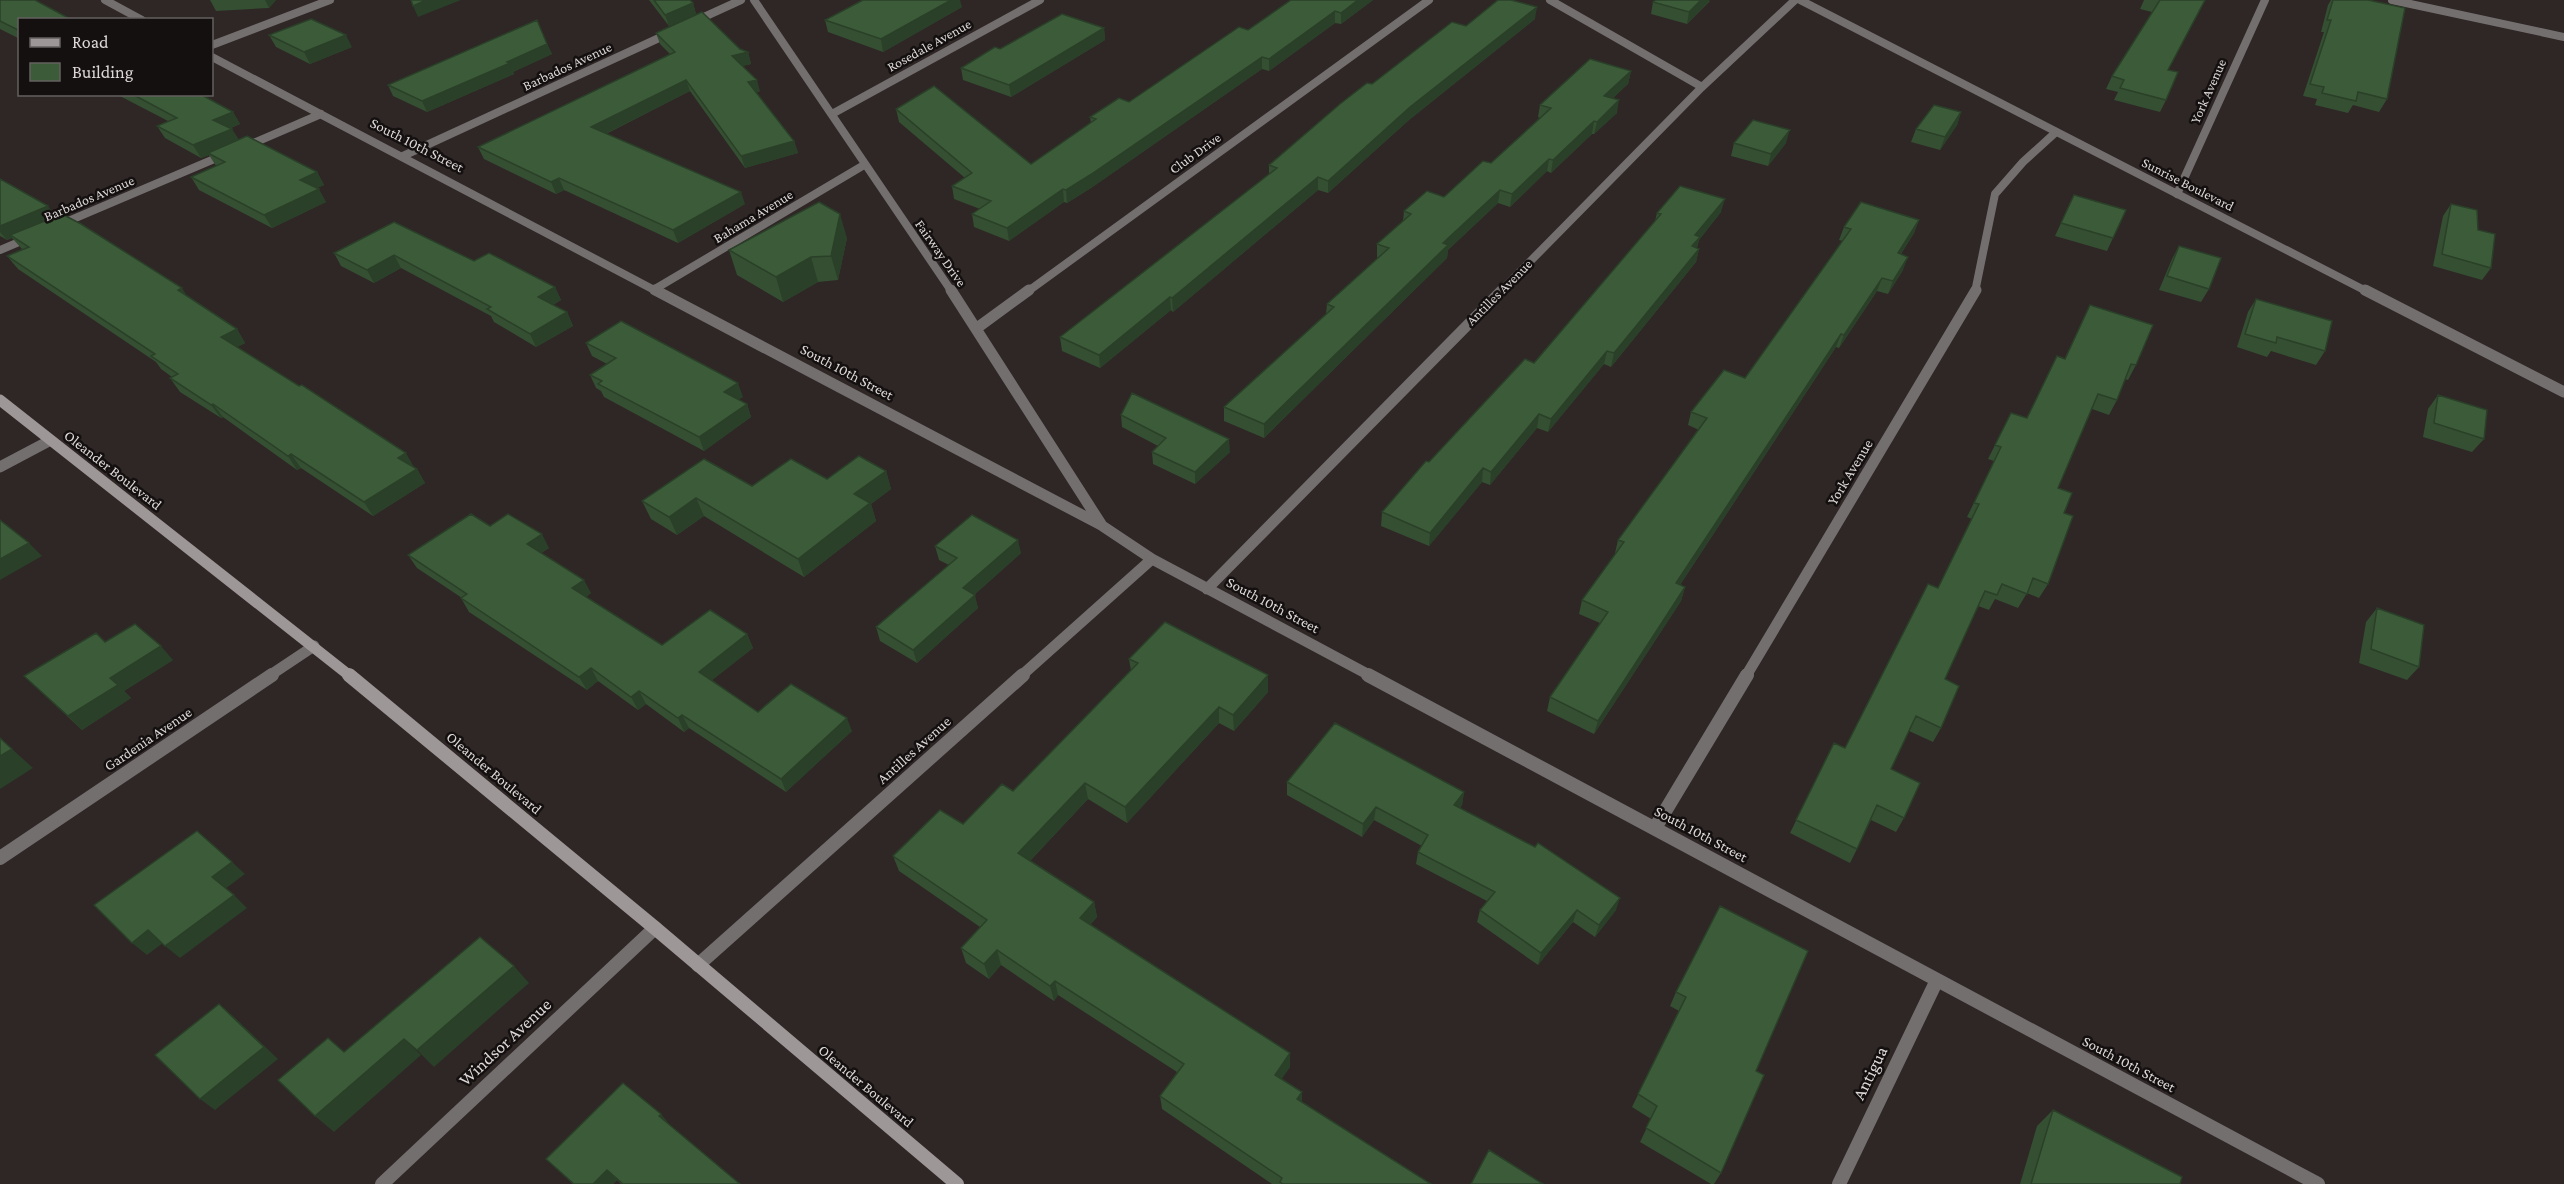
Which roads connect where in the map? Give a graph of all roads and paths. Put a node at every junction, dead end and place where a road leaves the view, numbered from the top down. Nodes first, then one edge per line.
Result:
1 (105, 0) edge
2 (330, 0) edge
3 (741, 0) edge
4 (754, 0) edge
5 (1040, 0) edge
6 (1430, 0) edge
7 (1550, 0) edge
8 (1795, 0) edge
9 (1800, 0) edge
10 (2265, 0) edge
11 (2392, 0) edge
12 (138, 18) edge
13 (687, 25) edge
14 (676, 30) edge
15 (2564, 37) edge
16 (213, 45) edge
17 (213, 58) edge
18 (1701, 87) junction
19 (321, 114) junction
20 (832, 114) junction
21 (2056, 132) junction
22 (403, 156) junction
23 (864, 165) junction
24 (2177, 194) junction
25 (0, 250) edge
26 (655, 289) junction
27 (977, 328) junction
28 (2564, 392) edge
29 (0, 400) edge
30 (49, 441) junction
31 (0, 466) edge
32 (1101, 525) junction
33 (1152, 559) junction
34 (1207, 589) junction
35 (314, 646) junction
36 (1655, 828) junction
37 (0, 858) edge
38 (655, 928) junction
39 (698, 965) junction
40 (1937, 980) junction
41 (382, 1184) edge
42 (957, 1184) edge
43 (1839, 1184) edge
44 (2318, 1184) edge

1 - 12 street
2 - 16 street
3 - 13 street
4 - 20 street, Fairway Drive
5 - 20 street, Rosedale Avenue
6 - 27 street, Club Drive
7 - 18 street
8 - 18 street, Antilles Avenue
9 - 21 street, Sunrise Boulevard
10 - 24 street, York Avenue
11 - 15 street
14 - 22 street, Barbados Avenue
17 - 19 street, South 10th Street
18 - 34 street, Antilles Avenue
19 - 22 street, South 10th Street
19 - 25 street, Barbados Avenue
20 - 23 street, Fairway Drive
21 - 24 street, Sunrise Boulevard
21 - 36 street, York Avenue
22 - 26 street, South 10th Street
23 - 26 street, Bahama Avenue
23 - 27 street, Fairway Drive
24 - 28 street, Sunrise Boulevard
26 - 32 street, South 10th Street
27 - 32 street, Fairway Drive
29 - 30 main road, Oleander Boulevard
30 - 31 street
30 - 35 main road, Oleander Boulevard
32 - 33 street, South 10th Street
33 - 34 street, South 10th Street
33 - 39 street, Antilles Avenue
34 - 36 street, South 10th Street
35 - 37 street, Gardenia Avenue
35 - 38 main road, Oleander Boulevard
36 - 40 street, South 10th Street
38 - 39 main road, Oleander Boulevard
38 - 41 street, Windsor Avenue
39 - 42 main road, Oleander Boulevard
40 - 43 street, Antigua
40 - 44 street, South 10th Street

